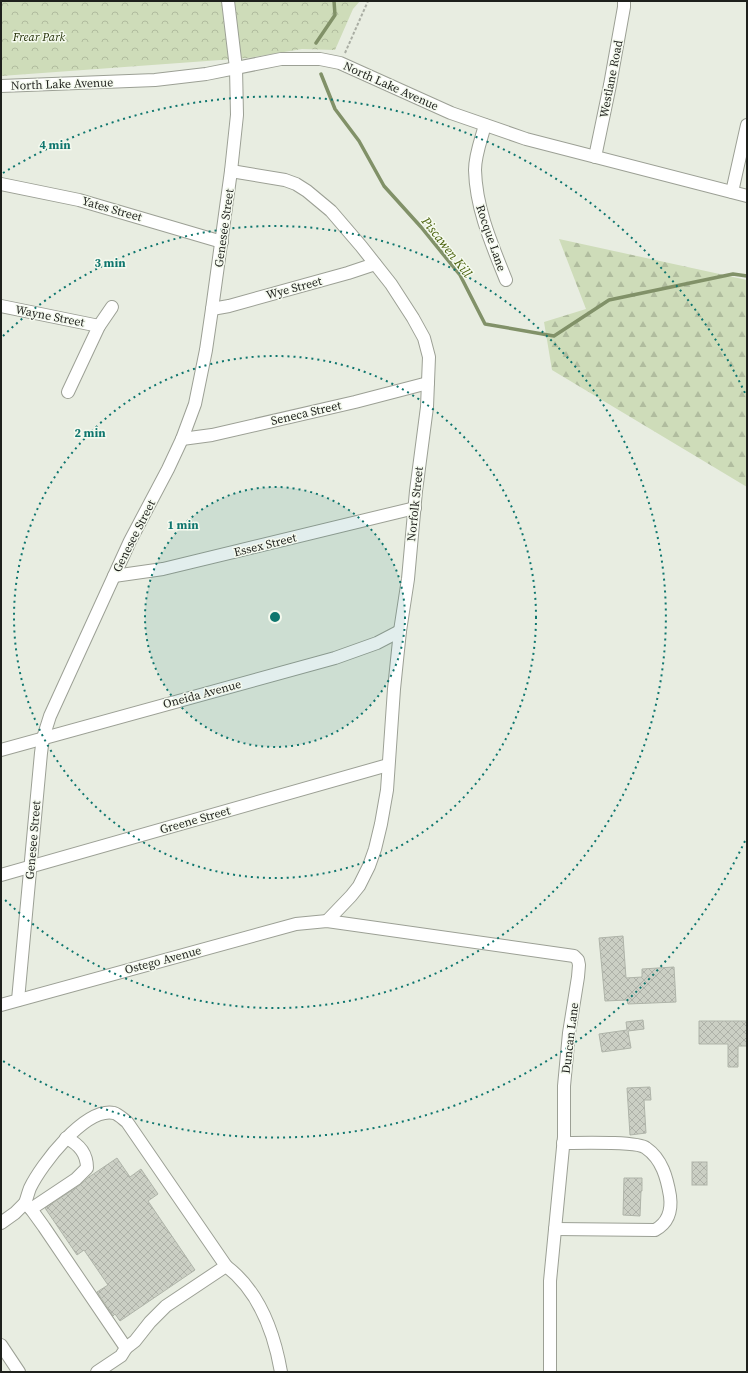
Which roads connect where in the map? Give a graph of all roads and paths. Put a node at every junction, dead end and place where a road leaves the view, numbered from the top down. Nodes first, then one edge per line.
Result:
1 (228, 1) edge
2 (368, 1) edge
3 (624, 1) edge
4 (340, 63) junction
5 (236, 68) junction
6 (1, 86) edge
7 (485, 125) junction
8 (747, 125) edge
9 (595, 157) junction
10 (231, 171) junction
11 (1, 184) edge
12 (732, 192) junction
13 (747, 196) edge
14 (222, 242) junction
15 (375, 264) junction
16 (506, 280) dead end
17 (1, 306) edge
18 (112, 307) dead end
19 (212, 309) junction
20 (99, 326) junction
21 (428, 383) junction
22 (68, 392) dead end
23 (182, 439) junction
24 (415, 508) junction
25 (114, 576) junction
26 (400, 631) junction
27 (43, 738) junction
28 (1, 750) edge
29 (388, 765) junction
30 (31, 867) junction
31 (1, 875) edge
32 (326, 920) junction
33 (18, 1000) junction
34 (1, 1005) edge
35 (66, 1138) junction
36 (563, 1143) junction
37 (28, 1206) junction
38 (1, 1223) edge
39 (555, 1229) junction
40 (226, 1266) junction
41 (1, 1345) edge
42 (126, 1348) junction
43 (20, 1372) edge
44 (97, 1372) edge
45 (281, 1372) edge
46 (550, 1372) edge

1 - 5 street, Genesee Street
2 - 4 path
3 - 9 street, Westlane Road
4 - 5 street, North Lake Avenue
4 - 7 street, North Lake Avenue
5 - 6 street, North Lake Avenue
5 - 10 street, Genesee Street
7 - 9 street, North Lake Avenue
7 - 16 street, Rocque Lane
8 - 12 street
9 - 12 street, North Lake Avenue
10 - 14 street, Genesee Street
10 - 15 street, Norfolk Street
11 - 14 street, Yates Street
12 - 13 street, North Lake Avenue
14 - 19 street, Genesee Street
15 - 19 street, Wye Street
15 - 21 street, Norfolk Street
17 - 20 street, Wayne Street
18 - 20 street
19 - 23 street, Genesee Street
20 - 22 street
21 - 23 street, Seneca Street
21 - 24 street, Norfolk Street
23 - 25 street, Genesee Street
24 - 25 street, Essex Street
24 - 26 street, Norfolk Street
25 - 27 street, Genesee Street
26 - 27 street, Oneida Avenue
26 - 29 street, Norfolk Street
27 - 28 street, Oneida Avenue
27 - 30 street, Genesee Street
29 - 30 street, Greene Street
29 - 32 street, Norfolk Street
30 - 31 street, Greene Street
30 - 33 street, Genesee Street
32 - 33 street, Ostego Avenue
32 - 36 street, Duncan Lane
33 - 34 street, Ostego Avenue
35 - 37 street
35 - 37 street
35 - 40 street
36 - 39 street, Duncan Lane
36 - 39 street
37 - 38 street
37 - 42 street
39 - 46 street, Duncan Lane
40 - 42 street
40 - 45 street
41 - 43 street
42 - 44 street

